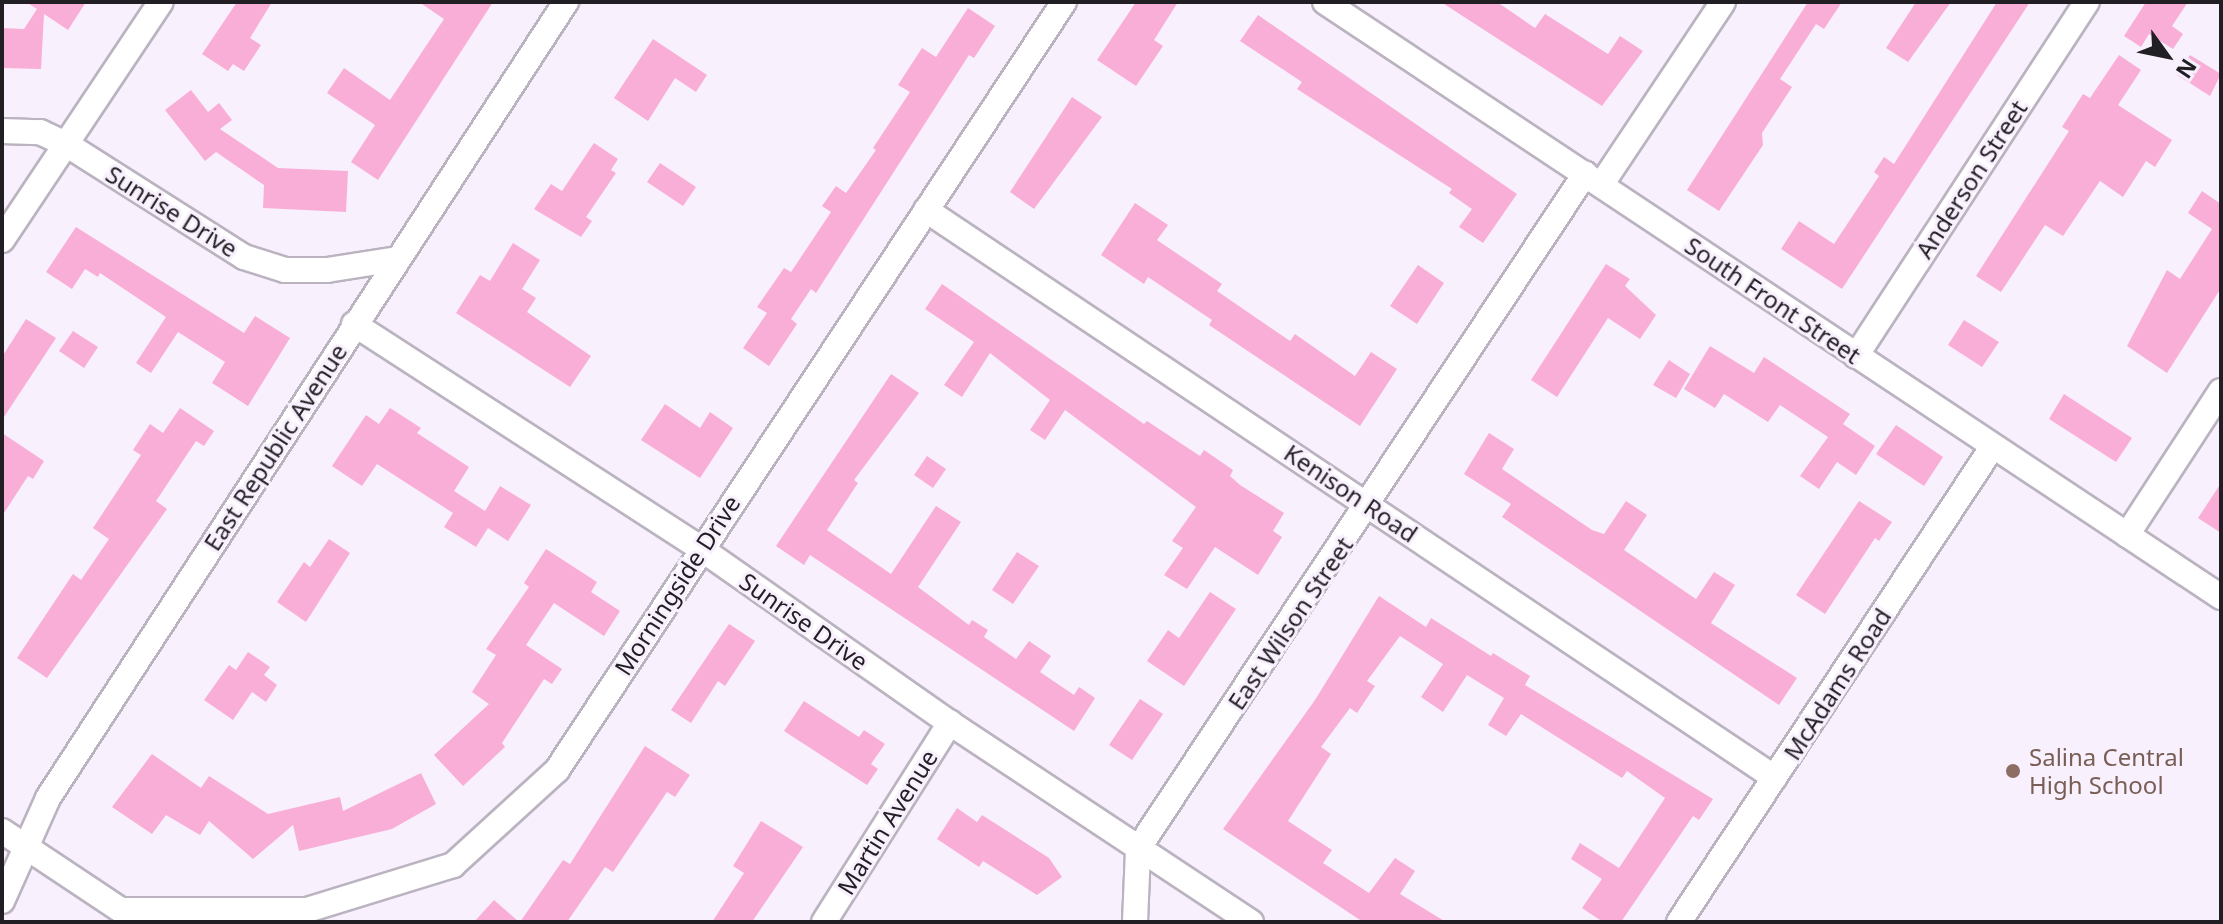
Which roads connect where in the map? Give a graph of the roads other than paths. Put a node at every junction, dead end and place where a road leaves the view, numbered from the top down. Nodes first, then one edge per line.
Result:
1 (161, 2) edge
2 (566, 2) edge
3 (1064, 2) edge
4 (1325, 2) edge
5 (1723, 2) edge
6 (2087, 2) edge
7 (2, 131) edge
8 (66, 144) junction
9 (1593, 180) junction
10 (926, 210) junction
11 (2, 240) edge
12 (397, 259) junction
13 (354, 324) junction
14 (1856, 356) junction
15 (2221, 391) edge
16 (1993, 446) junction
17 (1369, 505) junction
18 (2127, 535) junction
19 (700, 548) junction
20 (2221, 597) edge
21 (950, 723) junction
22 (1775, 778) junction
23 (2, 831) edge
24 (27, 847) junction
25 (1138, 849) junction
26 (2, 901) edge
27 (130, 916) edge
28 (249, 916) edge
29 (824, 922) edge
30 (1135, 922) edge
31 (1251, 922) edge
32 (1679, 922) edge

1 - 8 street
2 - 12 street, East Republic Avenue
3 - 10 street, Morningside Drive
4 - 9 street, South Front Street
5 - 9 street, East Wilson Street
6 - 14 street, Anderson Street
7 - 8 street, Sunrise Drive
8 - 11 street
8 - 12 street, Sunrise Drive
9 - 14 street, South Front Street
9 - 17 street, East Wilson Street
10 - 17 street, Kenison Road
10 - 19 street, Morningside Drive
12 - 13 street, East Republic Avenue
13 - 19 street, Sunrise Drive
13 - 24 street, East Republic Avenue
14 - 16 street, South Front Street
15 - 18 street
16 - 18 street, South Front Street
16 - 22 street, McAdams Road
17 - 22 street, Kenison Road
17 - 25 street, East Wilson Street
18 - 20 street, South Front Street
19 - 21 street, Sunrise Drive
19 - 28 street, Morningside Drive
21 - 25 street, Sunrise Drive
21 - 29 street, Martin Avenue
22 - 32 street, McAdams Road
23 - 24 street
24 - 26 street, East Republic Avenue
24 - 27 street
25 - 30 street
25 - 31 street, Sunrise Drive
27 - 28 street, Morningside Drive

